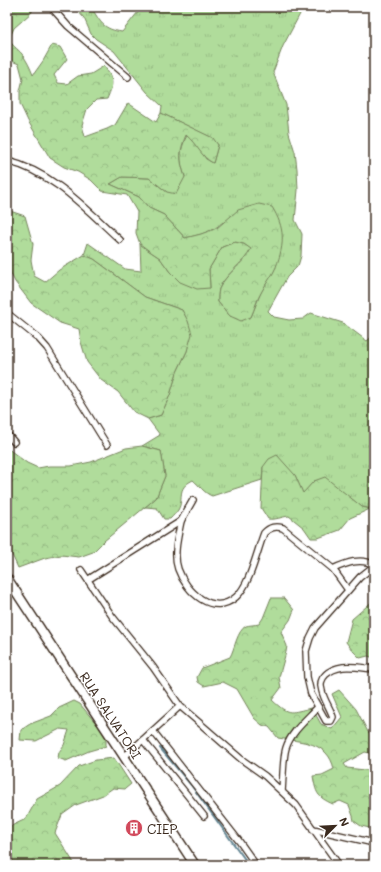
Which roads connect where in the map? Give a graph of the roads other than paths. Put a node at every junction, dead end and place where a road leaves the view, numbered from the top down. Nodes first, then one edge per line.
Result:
1 (51, 7) edge
2 (128, 77) dead end
3 (7, 161) edge
4 (120, 240) dead end
5 (7, 313) edge
6 (7, 434) edge
7 (14, 442) dead end
8 (107, 445) dead end
9 (193, 500) dead end
10 (181, 520) junction
11 (374, 566) edge
12 (333, 569) junction
13 (81, 570) dead end
14 (7, 578) edge
15 (89, 579) junction
16 (348, 590) junction
17 (374, 669) edge
18 (180, 706) junction
19 (318, 707) junction
20 (153, 731) junction
21 (143, 740) junction
22 (124, 757) junction
23 (282, 791) junction
24 (204, 816) dead end
25 (313, 829) junction
26 (374, 843) edge
27 (195, 865) edge
28 (256, 865) edge
29 (339, 865) edge

1 - 2 street
3 - 4 street
5 - 8 street
6 - 7 street
9 - 10 street
10 - 12 street
10 - 15 street
11 - 12 street
11 - 16 street
12 - 16 street
13 - 15 street
14 - 22 street, RUA SALVATORI
15 - 18 street
16 - 19 street
17 - 19 street
18 - 20 street
18 - 23 street
19 - 23 street
20 - 21 street
20 - 28 street
21 - 22 street
21 - 24 street
22 - 27 street, RUA SALVATORI
23 - 25 street
25 - 26 street
25 - 29 street

